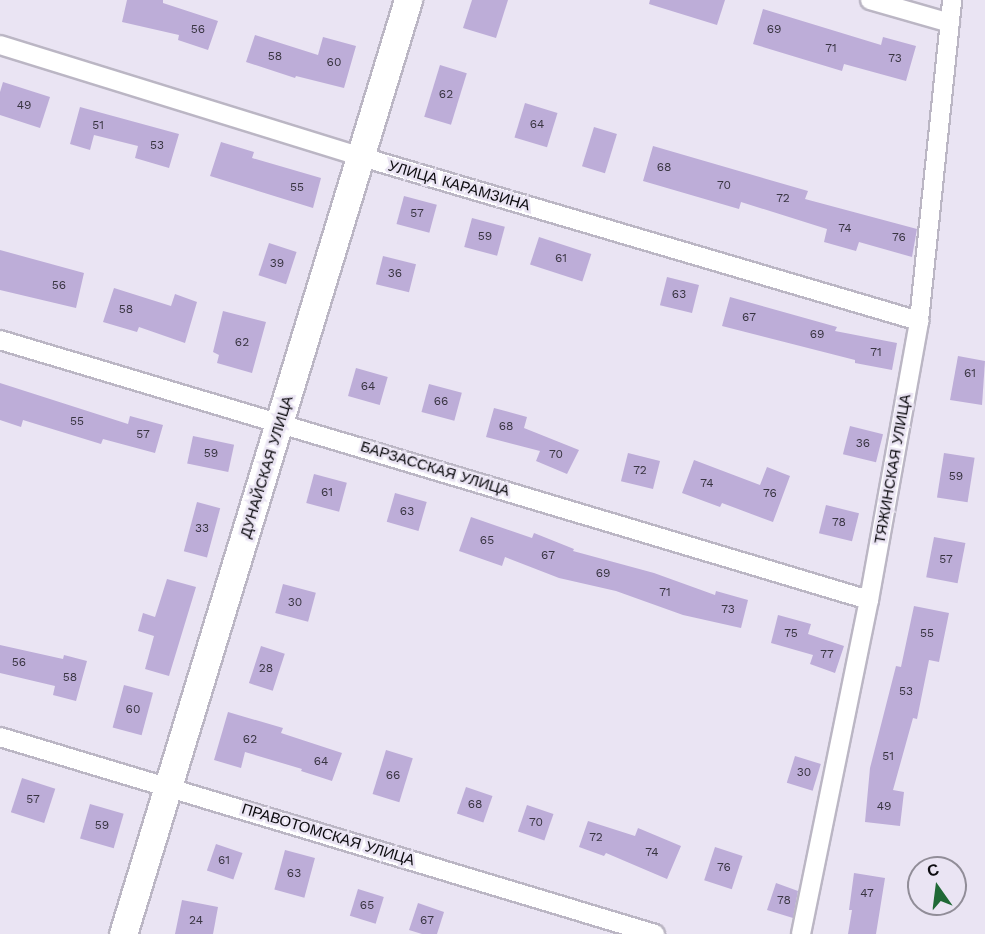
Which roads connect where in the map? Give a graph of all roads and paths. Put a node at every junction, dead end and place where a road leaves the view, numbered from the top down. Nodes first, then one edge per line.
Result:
1 (408, 0) edge
2 (870, 0) edge
3 (952, 0) edge
4 (950, 23) junction
5 (0, 45) edge
6 (362, 157) junction
7 (919, 321) junction
8 (0, 340) edge
9 (281, 423) junction
10 (869, 600) junction
11 (0, 736) edge
12 (168, 787) junction
13 (123, 934) edge
14 (655, 934) edge
15 (801, 934) edge

1 - 6 street, ДУНАЙСКАЯ УЛИЦА
2 - 4 street
3 - 4 street, ТЯЖИНСКАЯ УЛИЦА
4 - 7 street, ТЯЖИНСКАЯ УЛИЦА
5 - 6 street, УЛИЦА КАРАМЗИНА
6 - 7 street, УЛИЦА КАРАМЗИНА
6 - 9 street, ДУНАЙСКАЯ УЛИЦА
7 - 10 street, ТЯЖИНСКАЯ УЛИЦА
8 - 9 street, БАРЗАССКАЯ УЛИЦА
9 - 10 street, БАРЗАССКАЯ УЛИЦА
9 - 12 street, ДУНАЙСКАЯ УЛИЦА
10 - 15 street, ТЯЖИНСКАЯ УЛИЦА
11 - 12 street, ПРАВОТОМСКАЯ УЛИЦА
12 - 13 street, ДУНАЙСКАЯ УЛИЦА
12 - 14 street, ПРАВОТОМСКАЯ УЛИЦА

